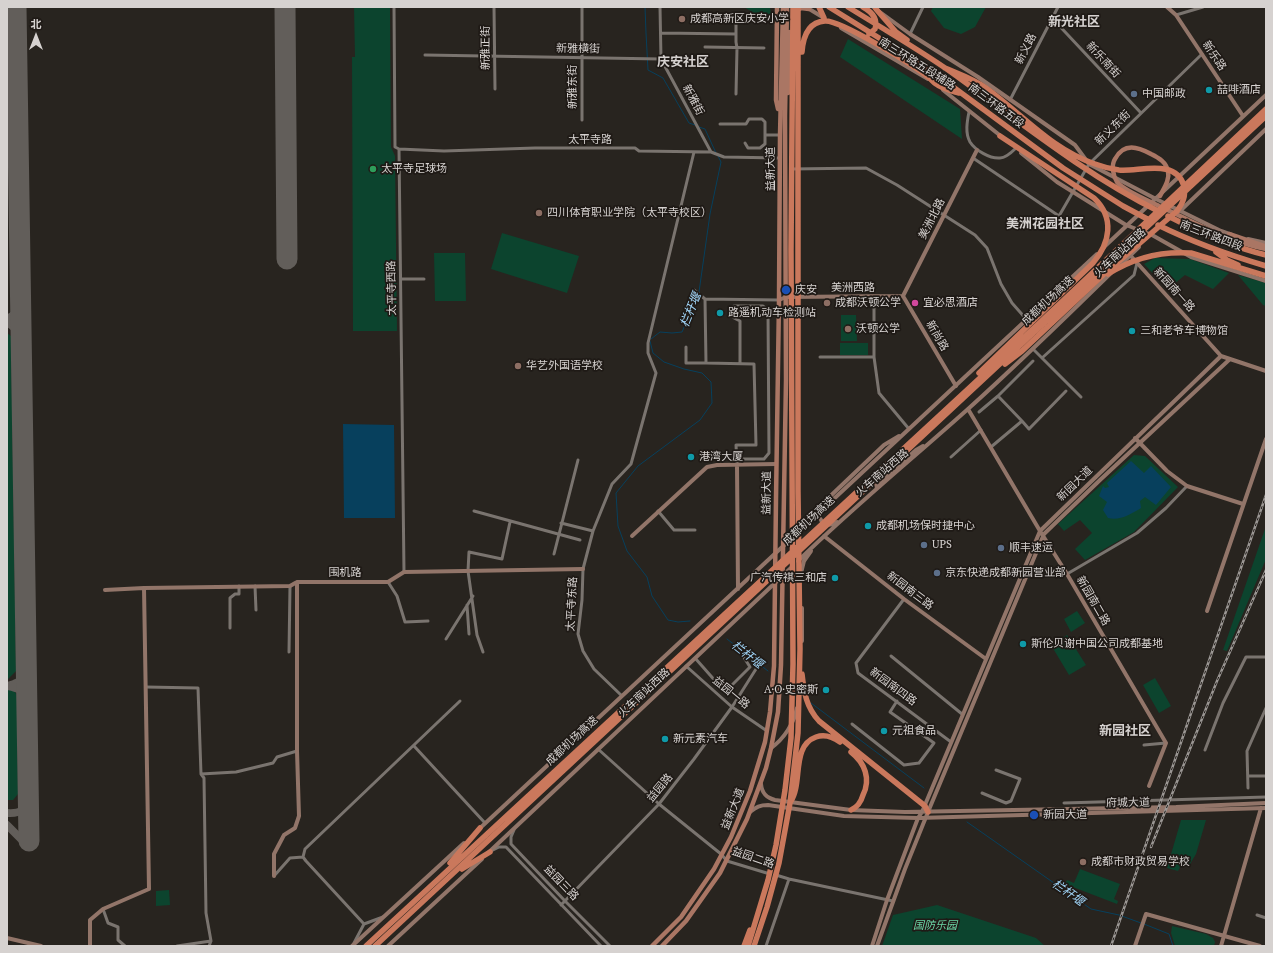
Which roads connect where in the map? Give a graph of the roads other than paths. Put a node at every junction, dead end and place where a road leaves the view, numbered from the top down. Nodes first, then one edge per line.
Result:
1 (394, 7) edge
2 (494, 7) edge
3 (582, 7) edge
4 (660, 7) edge
5 (777, 7) edge
6 (783, 7) edge
7 (787, 7) edge
8 (793, 7) edge
9 (798, 7) edge
10 (819, 7) edge
11 (829, 7) edge
12 (848, 7) edge
13 (863, 7) edge
14 (924, 7) edge
15 (1058, 7) edge
16 (1167, 7) edge
17 (1203, 7) edge
18 (808, 8) edge
19 (874, 8) edge
20 (1176, 15) junction
21 (736, 16) dead end
22 (824, 18) junction
23 (1052, 18) junction
24 (853, 31) junction
25 (661, 33) junction
26 (736, 34) junction
27 (910, 34) junction
28 (705, 47) dead end
29 (737, 48) junction
30 (764, 48) dead end
31 (1202, 54) junction
32 (425, 55) dead end
33 (495, 57) junction
34 (582, 58) junction
35 (929, 58) junction
36 (661, 59) junction
37 (784, 64) junction
38 (945, 68) junction
39 (799, 72) junction
40 (936, 85) junction
41 (495, 89) dead end
42 (736, 94) dead end
43 (1266, 95) edge
44 (967, 96) junction
45 (1010, 100) junction
46 (1266, 109) edge
47 (969, 112) junction
48 (1141, 113) junction
49 (782, 115) junction
50 (1243, 116) junction
51 (1266, 116) edge
52 (582, 120) dead end
53 (720, 124) dead end
54 (1266, 129) edge
55 (765, 135) junction
56 (780, 135) junction
57 (1000, 136) junction
58 (745, 143) dead end
59 (1016, 148) junction
60 (399, 149) junction
61 (976, 150) junction
62 (694, 152) junction
63 (713, 153) junction
64 (780, 158) junction
65 (973, 158) junction
66 (1089, 164) junction
67 (785, 169) junction
68 (1074, 192) junction
69 (1158, 198) junction
70 (1179, 211) junction
71 (1160, 212) joint
72 (943, 216) junction
73 (1151, 221) joint
74 (1126, 225) junction
75 (1229, 234) junction
76 (1152, 235) junction
77 (1266, 243) edge
78 (1266, 248) edge
79 (1221, 254) junction
80 (1130, 255) junction
81 (1266, 256) edge
82 (1137, 263) junction
83 (1266, 266) edge
84 (1266, 273) edge
85 (1266, 276) edge
86 (400, 279) junction
87 (424, 279) dead end
88 (1266, 281) edge
89 (1096, 282) junction
90 (694, 290) dead end
91 (903, 296) junction
92 (786, 297) junction
93 (874, 297) junction
94 (705, 299) junction
95 (779, 300) junction
96 (1027, 320) junction
97 (686, 347) dead end
98 (1033, 349) junction
99 (1221, 356) junction
100 (820, 357) dead end
101 (874, 357) junction
102 (1042, 358) junction
103 (1230, 359) junction
104 (1033, 361) dead end
105 (706, 363) junction
106 (740, 363) junction
107 (1266, 371) edge
108 (981, 382) junction
109 (956, 386) junction
110 (1066, 391) dead end
111 (998, 396) junction
112 (1081, 397) dead end
113 (952, 402) junction
114 (968, 409) junction
115 (979, 412) dead end
116 (1022, 420) junction
117 (909, 429) junction
118 (981, 430) junction
119 (1135, 438) junction
120 (1266, 438) edge
121 (930, 443) junction
122 (1140, 444) junction
123 (991, 447) junction
124 (951, 457) dead end
125 (737, 459) junction
126 (578, 460) dead end
127 (776, 464) junction
128 (737, 465) junction
129 (867, 484) junction
130 (1187, 486) junction
131 (1243, 504) junction
132 (474, 511) dead end
133 (658, 511) junction
134 (510, 522) junction
135 (561, 523) junction
136 (695, 530) dead end
137 (592, 531) junction
138 (1040, 531) junction
139 (558, 534) junction
140 (632, 536) dead end
141 (824, 536) junction
142 (1043, 537) junction
143 (580, 540) dead end
144 (814, 545) junction
145 (554, 554) dead end
146 (583, 569) junction
147 (468, 571) junction
148 (404, 572) junction
149 (1067, 574) junction
150 (297, 582) junction
151 (388, 582) junction
152 (239, 586) junction
153 (255, 586) junction
154 (290, 586) junction
155 (144, 588) junction
156 (738, 589) junction
157 (105, 590) dead end
158 (473, 596) junction
159 (904, 599) junction
160 (467, 605) junction
161 (256, 610) dead end
162 (1207, 610) dead end
163 (428, 621) dead end
164 (230, 628) dead end
165 (469, 634) dead end
166 (446, 639) dead end
167 (800, 649) junction
168 (289, 652) dead end
169 (483, 652) dead end
170 (743, 656) dead end
171 (891, 656) dead end
172 (1266, 657) edge
173 (695, 658) junction
174 (986, 659) junction
175 (686, 666) junction
176 (756, 668) dead end
177 (146, 687) junction
178 (726, 692) junction
179 (622, 696) junction
180 (720, 696) junction
181 (460, 701) dead end
182 (897, 701) junction
183 (732, 707) junction
184 (1266, 708) edge
185 (962, 714) junction
186 (852, 724) dead end
187 (767, 731) junction
188 (835, 737) junction
189 (951, 742) junction
190 (1166, 743) junction
191 (1144, 745) dead end
192 (414, 746) junction
193 (771, 748) junction
194 (598, 749) junction
195 (1205, 750) dead end
196 (297, 751) junction
197 (996, 770) dead end
198 (201, 774) junction
199 (1248, 776) junction
200 (1266, 776) edge
201 (761, 783) junction
202 (1149, 786) dead end
203 (1248, 788) dead end
204 (982, 793) dead end
205 (1266, 797) edge
206 (790, 802) junction
207 (1064, 803) dead end
208 (1266, 803) edge
209 (659, 804) junction
210 (925, 806) junction
211 (1264, 808) edge
212 (851, 810) junction
213 (749, 812) junction
214 (925, 812) junction
215 (918, 818) junction
216 (926, 818) junction
217 (485, 824) junction
218 (480, 828) junction
219 (514, 828) junction
220 (490, 852) junction
221 (721, 854) junction
222 (303, 857) junction
223 (727, 861) junction
224 (274, 876) joint
225 (451, 876) junction
226 (788, 879) junction
227 (432, 884) junction
228 (887, 900) junction
229 (565, 901) junction
230 (893, 901) junction
231 (561, 905) junction
232 (103, 909) junction
233 (1257, 915) dead end
234 (385, 916) junction
235 (1266, 918) edge
236 (756, 922) junction
237 (364, 924) junction
238 (1224, 936) junction
239 (7, 938) edge
240 (211, 941) junction
241 (41, 946) edge
242 (90, 946) edge
243 (125, 946) edge
244 (177, 946) edge
245 (208, 946) edge
246 (353, 946) edge
247 (366, 946) edge
248 (375, 946) edge
249 (388, 946) edge
250 (601, 946) edge
251 (610, 946) edge
252 (652, 946) edge
253 (662, 946) edge
254 (744, 946) edge
255 (748, 946) edge
256 (754, 946) edge
257 (766, 946) edge
258 (872, 946) edge
259 (877, 946) edge
260 (1135, 946) edge
261 (1221, 946) edge
262 (1260, 946) edge

1 - 60 street, 太平寺西路
2 - 33 street, 新雅正街
3 - 34 street, 新雅东街
4 - 25 street, 新雅街
5 - 49 main road
6 - 37 main road, 益新大道
7 - 37 main road, 益新大道
8 - 236 highway
9 - 39 highway
10 - 22 highway
11 - 44 highway, 南三环路五段
12 - 35 highway, 南三环路五段
13 - 24 highway
14 - 27 street
15 - 23 street, 新义路
16 - 20 main road, 新乐路
17 - 20 street
18 - 22 main road, 南三环路五段辅路
18 - 49 main road
19 - 27 main road, 南三环路五段辅路
19 - 35 highway
20 - 31 main road, 新乐路
21 - 26 street
22 - 40 main road, 南三环路五段辅路
23 - 45 street, 新义路
23 - 48 street, 新乐南街
24 - 39 highway
24 - 40 highway
25 - 26 street
25 - 36 street, 新雅街
26 - 29 street
27 - 45 main road, 南三环路五段辅路
28 - 29 street
29 - 30 street
29 - 42 street
31 - 48 street, 新义东街
31 - 50 main road, 新乐路
32 - 33 street, 新雅横街
33 - 34 street, 新雅横街
33 - 41 street, 新雅正街
34 - 36 street, 新雅横街
34 - 52 street, 新雅东街
35 - 38 highway, 南三环路五段
36 - 63 street, 新雅街
37 - 49 main road, 益新大道
38 - 71 highway, 南三环路五段
38 - 89 highway
39 - 167 highway
40 - 44 highway
40 - 47 main road, 南三环路五段辅路
43 - 50 main road
44 - 73 highway, 南三环路五段
45 - 66 main road, 南三环路五段辅路
46 - 113 highway, 成都机场高速
47 - 57 main road, 南三环路五段辅路
47 - 61 street
48 - 66 street, 新义东街
49 - 56 main road, 益新大道
49 - 67 main road, 益新大道
50 - 69 main road
51 - 108 highway, 成都机场高速
53 - 55 street
54 - 70 main road, 火车南站西路
55 - 56 street
55 - 58 street
56 - 64 main road, 益新大道
57 - 59 main road, 南三环路五段辅路
57 - 113 highway
59 - 61 street
59 - 68 main road, 南三环路五段辅路
60 - 62 street, 太平寺路
60 - 86 street, 太平寺西路
61 - 65 main road, 美洲北路
62 - 63 street, 太平寺路
62 - 137 street, 太平寺东路
63 - 64 street, 太平寺路
64 - 95 main road, 益新大道
65 - 68 street, 新义东街
65 - 72 main road, 美洲北路
66 - 68 street, 新义东街
66 - 69 main road, 南三环路五段辅路
67 - 72 street
67 - 92 main road, 益新大道
68 - 74 main road, 南三环路五段辅路
69 - 70 main road, 南三环路五段辅路
69 - 74 main road
69 - 78 main road
70 - 75 main road, 南三环路五段辅路
70 - 76 main road, 火车南站西路
71 - 81 highway, 南三环路四段
72 - 91 main road, 美洲北路
72 - 96 street
73 - 79 highway, 南三环路四段
74 - 76 main road, 南三环路五段辅路
74 - 96 main road
75 - 77 main road, 南三环路五段辅路
75 - 78 main road
76 - 80 main road, 火车南站西路
76 - 88 main road, 南三环路五段辅路
79 - 83 highway, 南三环路四段
79 - 84 highway
80 - 82 main road, 新园南一路
80 - 98 main road, 火车南站西路
82 - 99 main road, 新园南一路
82 - 102 street
85 - 89 highway
86 - 87 street
86 - 148 street, 太平寺西路
89 - 108 highway
90 - 94 street
91 - 93 main road, 美洲西路
91 - 109 main road, 新尚路
92 - 93 main road, 美洲西路
92 - 95 main road, 美洲西路
92 - 193 main road, 益新大道
93 - 101 street
94 - 95 street
94 - 105 street
95 - 127 main road, 益新大道
96 - 109 main road
97 - 105 street
98 - 102 street
98 - 114 main road, 火车南站西路
99 - 103 main road, 新园南一路
99 - 119 main road, 新园大道
100 - 101 street
101 - 117 street
102 - 112 street
103 - 107 main road, 新园南一路
103 - 122 main road, 新园大道
104 - 111 street
105 - 106 street
106 - 125 street
106 - 125 street
108 - 129 highway, 成都机场高速
109 - 117 main road
110 - 116 street
111 - 115 street
111 - 116 street
113 - 129 highway, 成都机场高速
114 - 118 main road, 新园南二路
114 - 121 main road, 火车南站西路
116 - 123 street
117 - 121 main road
117 - 156 main road
118 - 123 main road, 新园南二路
118 - 124 street
119 - 122 main road
119 - 138 main road, 新园大道
120 - 131 main road
121 - 141 main road, 火车南站西路
122 - 130 main road
122 - 142 main road, 新园大道
123 - 138 main road, 新园南二路
125 - 128 street
126 - 135 street
127 - 128 main road
127 - 187 main road, 益新大道
128 - 133 main road
128 - 156 main road
129 - 225 highway, 成都机场高速
129 - 227 highway, 成都机场高速
130 - 131 main road
130 - 149 street
131 - 162 main road
132 - 134 street
133 - 136 street
133 - 140 main road
134 - 139 street
134 - 147 street
135 - 137 street
135 - 139 street
137 - 146 street, 太平寺东路
138 - 142 main road, 新园南二路
138 - 174 main road, 新园大道
139 - 143 street
139 - 145 street
141 - 144 main road, 火车南站西路
141 - 159 main road, 新园南三路
142 - 149 main road, 新园南二路
142 - 214 main road, 新园大道
144 - 173 main road, 火车南站西路
144 - 193 main road
146 - 147 main road
146 - 179 street, 太平寺东路
147 - 148 main road
147 - 158 street
148 - 151 main road
149 - 190 main road, 新园南二路
150 - 151 main road, 围机路
150 - 154 main road, 围机路
150 - 196 main road
151 - 163 street
152 - 153 main road, 围机路
152 - 155 main road, 围机路
152 - 164 street
153 - 154 main road, 围机路
153 - 161 street
154 - 168 street
155 - 157 main road, 围机路
155 - 177 main road
156 - 179 main road
158 - 160 street
158 - 169 street
159 - 174 main road, 新园南三路
159 - 182 street, 新园南四路
160 - 165 street
160 - 166 street
167 - 188 highway
167 - 206 highway
170 - 178 street
171 - 185 street
172 - 195 street
173 - 175 main road, 火车南站西路
173 - 178 street
174 - 185 main road, 新园大道
175 - 180 street, 益园一路
175 - 194 main road, 火车南站西路
176 - 183 street, 益园路
177 - 198 street
177 - 232 main road
178 - 180 street
179 - 217 main road
180 - 183 street, 益园一路
181 - 192 street
182 - 186 street
182 - 189 street, 新园南四路
183 - 187 street, 益园一路
183 - 209 street, 益园路
184 - 199 street
185 - 189 main road, 新园大道
187 - 221 main road, 益新大道
188 - 206 highway
188 - 210 highway
188 - 212 highway
189 - 210 main road, 新园大道
190 - 191 street
190 - 202 main road
192 - 217 street
192 - 222 street
193 - 201 main road, 益新大道
194 - 209 street, 益园二路
194 - 219 main road, 火车南站西路
196 - 198 street
196 - 224 main road
197 - 204 street
198 - 240 street
199 - 200 street
199 - 203 street
201 - 212 main road, 府城大道
201 - 213 main road, 益新大道
205 - 207 street
206 - 256 highway
208 - 214 main road, 府城大道
209 - 221 street, 益园二路
209 - 229 street, 益园路
210 - 214 highway
211 - 216 main road, 府城大道
211 - 238 main road
212 - 214 main road, 府城大道
213 - 215 main road, 府城大道
213 - 223 main road, 益新大道
214 - 215 main road, 新园大道
214 - 216 main road, 新园大道
215 - 216 main road, 府城大道
215 - 228 main road, 新园大道
216 - 230 main road, 新园大道
217 - 218 main road
218 - 227 highway
218 - 234 main road
219 - 220 main road, 火车南站西路
219 - 229 street, 益园三路
220 - 225 highway
220 - 231 street, 益园三路
220 - 249 main road, 火车南站西路
221 - 223 street, 益园二路
221 - 252 main road, 益新大道
222 - 224 street
222 - 237 street
223 - 226 street, 益园二路
223 - 253 main road, 益新大道
225 - 248 highway, 成都机场高速
226 - 228 street, 益园二路
226 - 257 street
227 - 247 highway, 成都机场高速
228 - 230 street, 益园二路
228 - 258 main road, 新园大道
229 - 231 street, 益园路
229 - 251 street, 益园三路
230 - 259 main road, 新园大道
231 - 250 street, 益园三路
232 - 242 main road
232 - 243 street
233 - 235 street
234 - 237 street
234 - 246 main road
236 - 254 highway
236 - 255 highway
237 - 246 street
238 - 260 main road
238 - 261 main road
238 - 262 main road
239 - 241 main road
240 - 244 street
240 - 245 street

